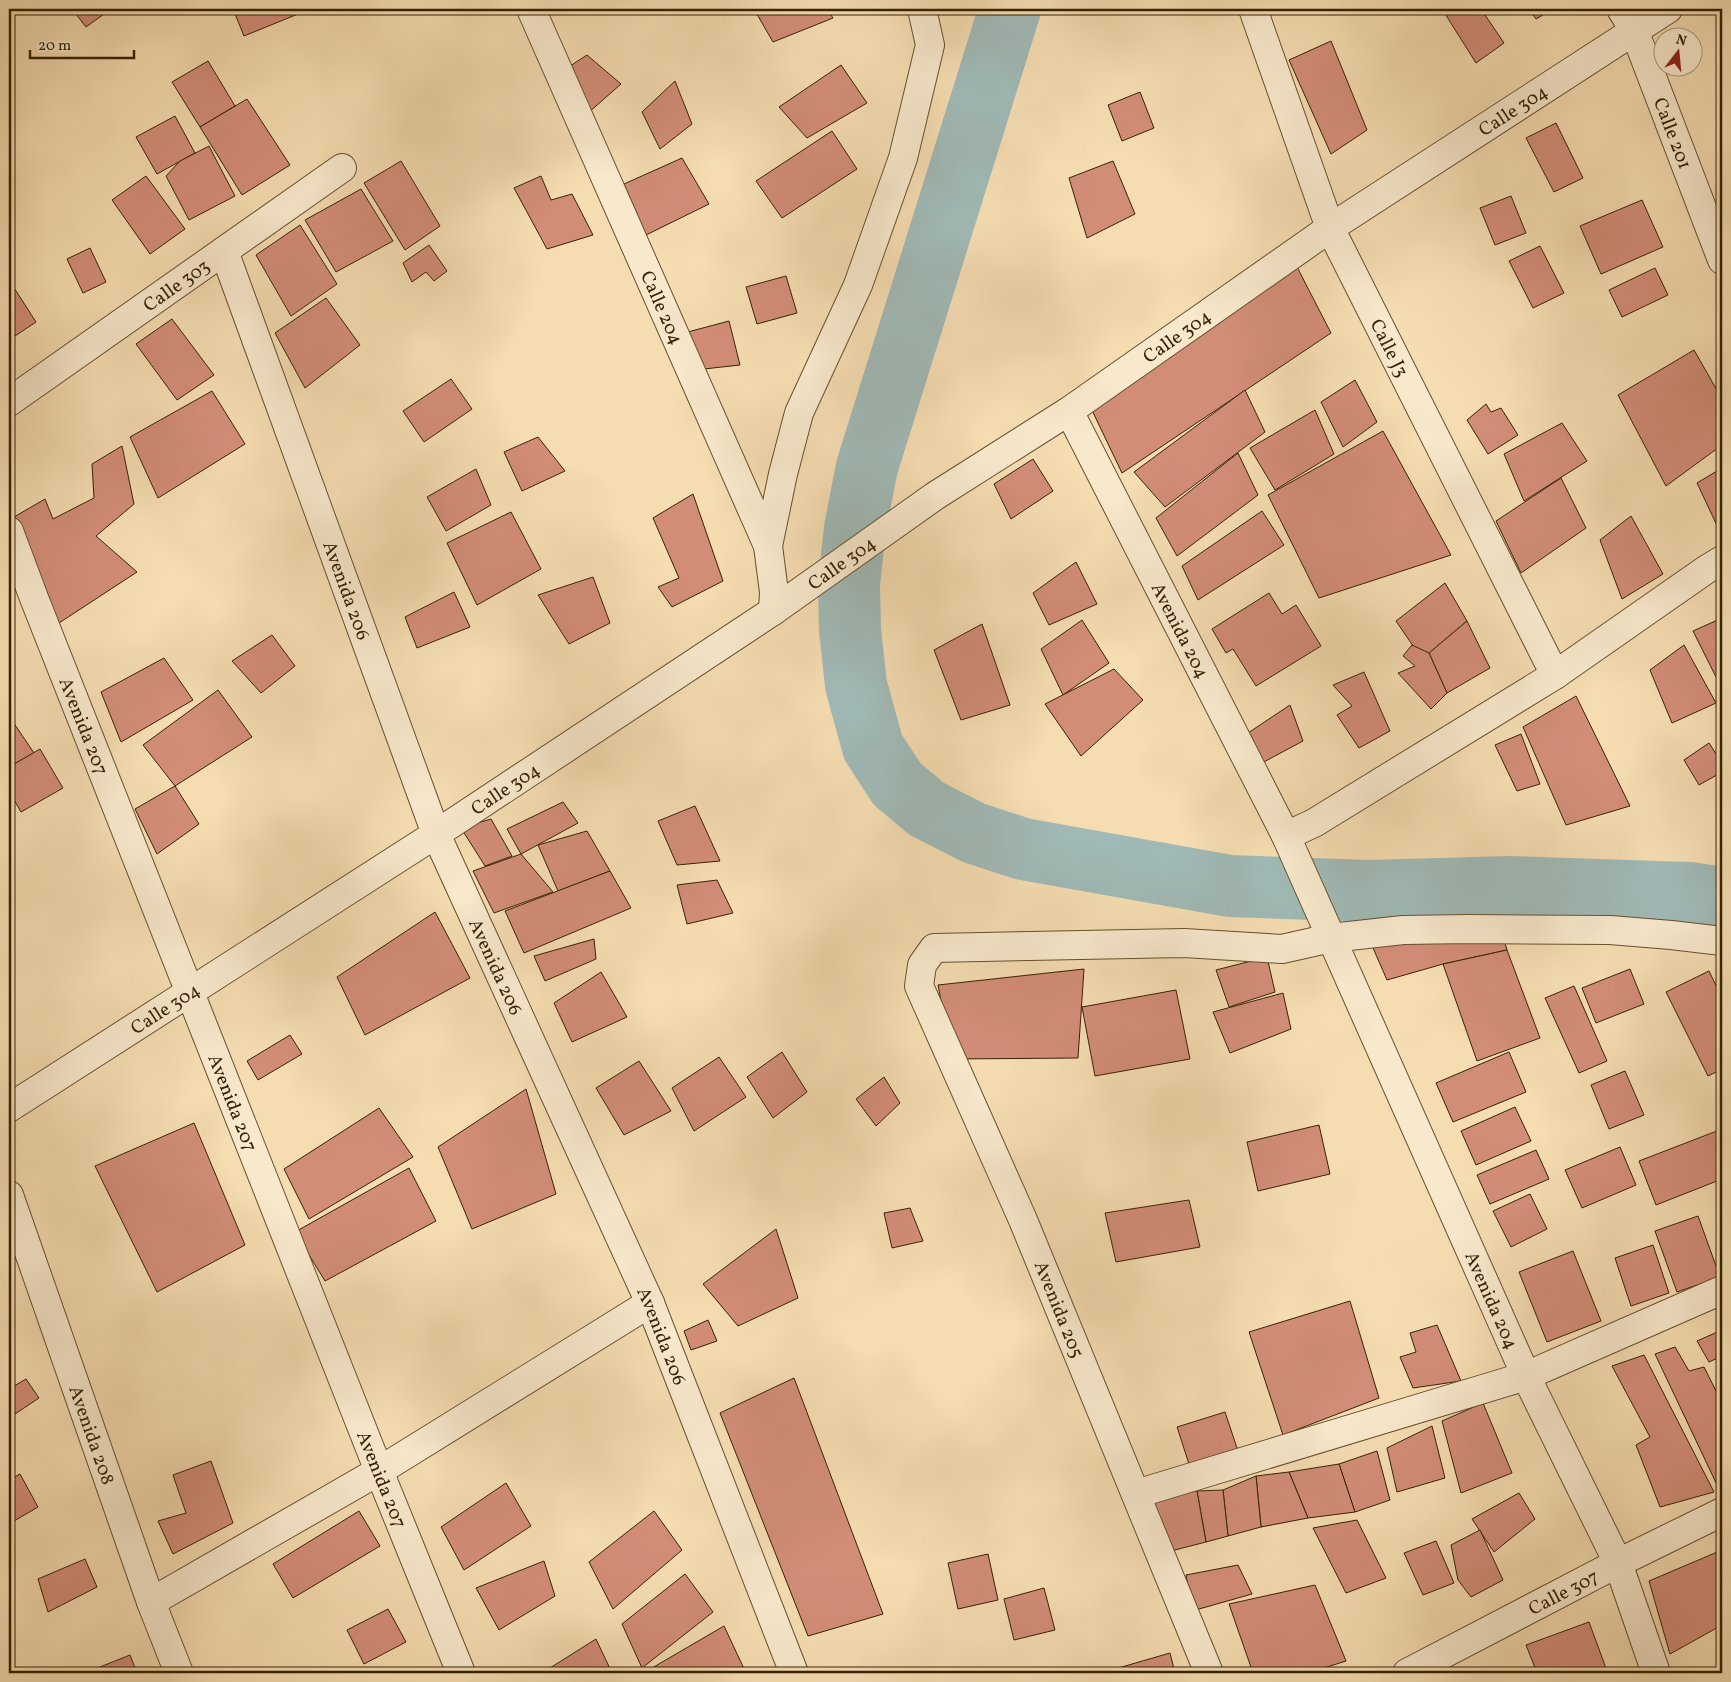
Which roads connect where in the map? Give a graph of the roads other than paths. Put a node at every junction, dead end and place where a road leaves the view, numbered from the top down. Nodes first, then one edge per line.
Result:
1 (532, 9) edge
2 (922, 9) edge
3 (1253, 9) edge
4 (1668, 9) edge
5 (1627, 20) edge
6 (342, 168) dead end
7 (1330, 228) junction
8 (224, 250) junction
9 (1722, 260) edge
10 (9, 402) edge
11 (1069, 411) junction
12 (9, 531) edge
13 (768, 546) junction
14 (1722, 560) edge
15 (773, 611) junction
16 (1555, 675) junction
17 (436, 834) junction
18 (1290, 843) junction
19 (1328, 933) junction
20 (1722, 941) edge
21 (190, 991) junction
22 (9, 1108) edge
23 (9, 1194) edge
24 (1722, 1290) edge
25 (650, 1303) junction
26 (1526, 1376) junction
27 (379, 1471) junction
28 (1136, 1494) junction
29 (1722, 1512) edge
30 (1618, 1563) junction
31 (151, 1602) junction
32 (179, 1673) edge
33 (461, 1673) edge
34 (794, 1673) edge
35 (1209, 1673) edge
36 (1407, 1673) edge
37 (1656, 1673) edge

1 - 13 street, Calle 204
2 - 13 street
3 - 7 street, Calle J3
4 - 5 street, Calle 304
5 - 7 street, Calle 304
5 - 9 street, Calle 201
6 - 8 street, Calle 303
7 - 11 street, Calle 304
7 - 16 street, Calle J3
8 - 10 street, Calle 303
8 - 17 street, Avenida 206
11 - 15 street, Calle 304
11 - 18 street, Avenida 204
12 - 21 street, Avenida 207
13 - 15 street, Calle 204
14 - 16 street
15 - 17 street, Calle 304
16 - 18 street
17 - 21 street, Calle 304
17 - 25 street, Avenida 206
18 - 19 street, Avenida 204
19 - 20 street
19 - 26 street, Avenida 204
19 - 28 street, Avenida 205
21 - 22 street, Calle 304
21 - 27 street, Avenida 207
23 - 31 street, Avenida 208
24 - 26 street
25 - 27 street
25 - 34 street, Avenida 206
26 - 28 street
26 - 30 street, Avenida 204
27 - 31 street
27 - 33 street, Avenida 207
28 - 35 street, Avenida 205
29 - 30 street, Calle 307
30 - 36 street, Calle 307
30 - 37 street, Avenida 204
31 - 32 street, Avenida 208

